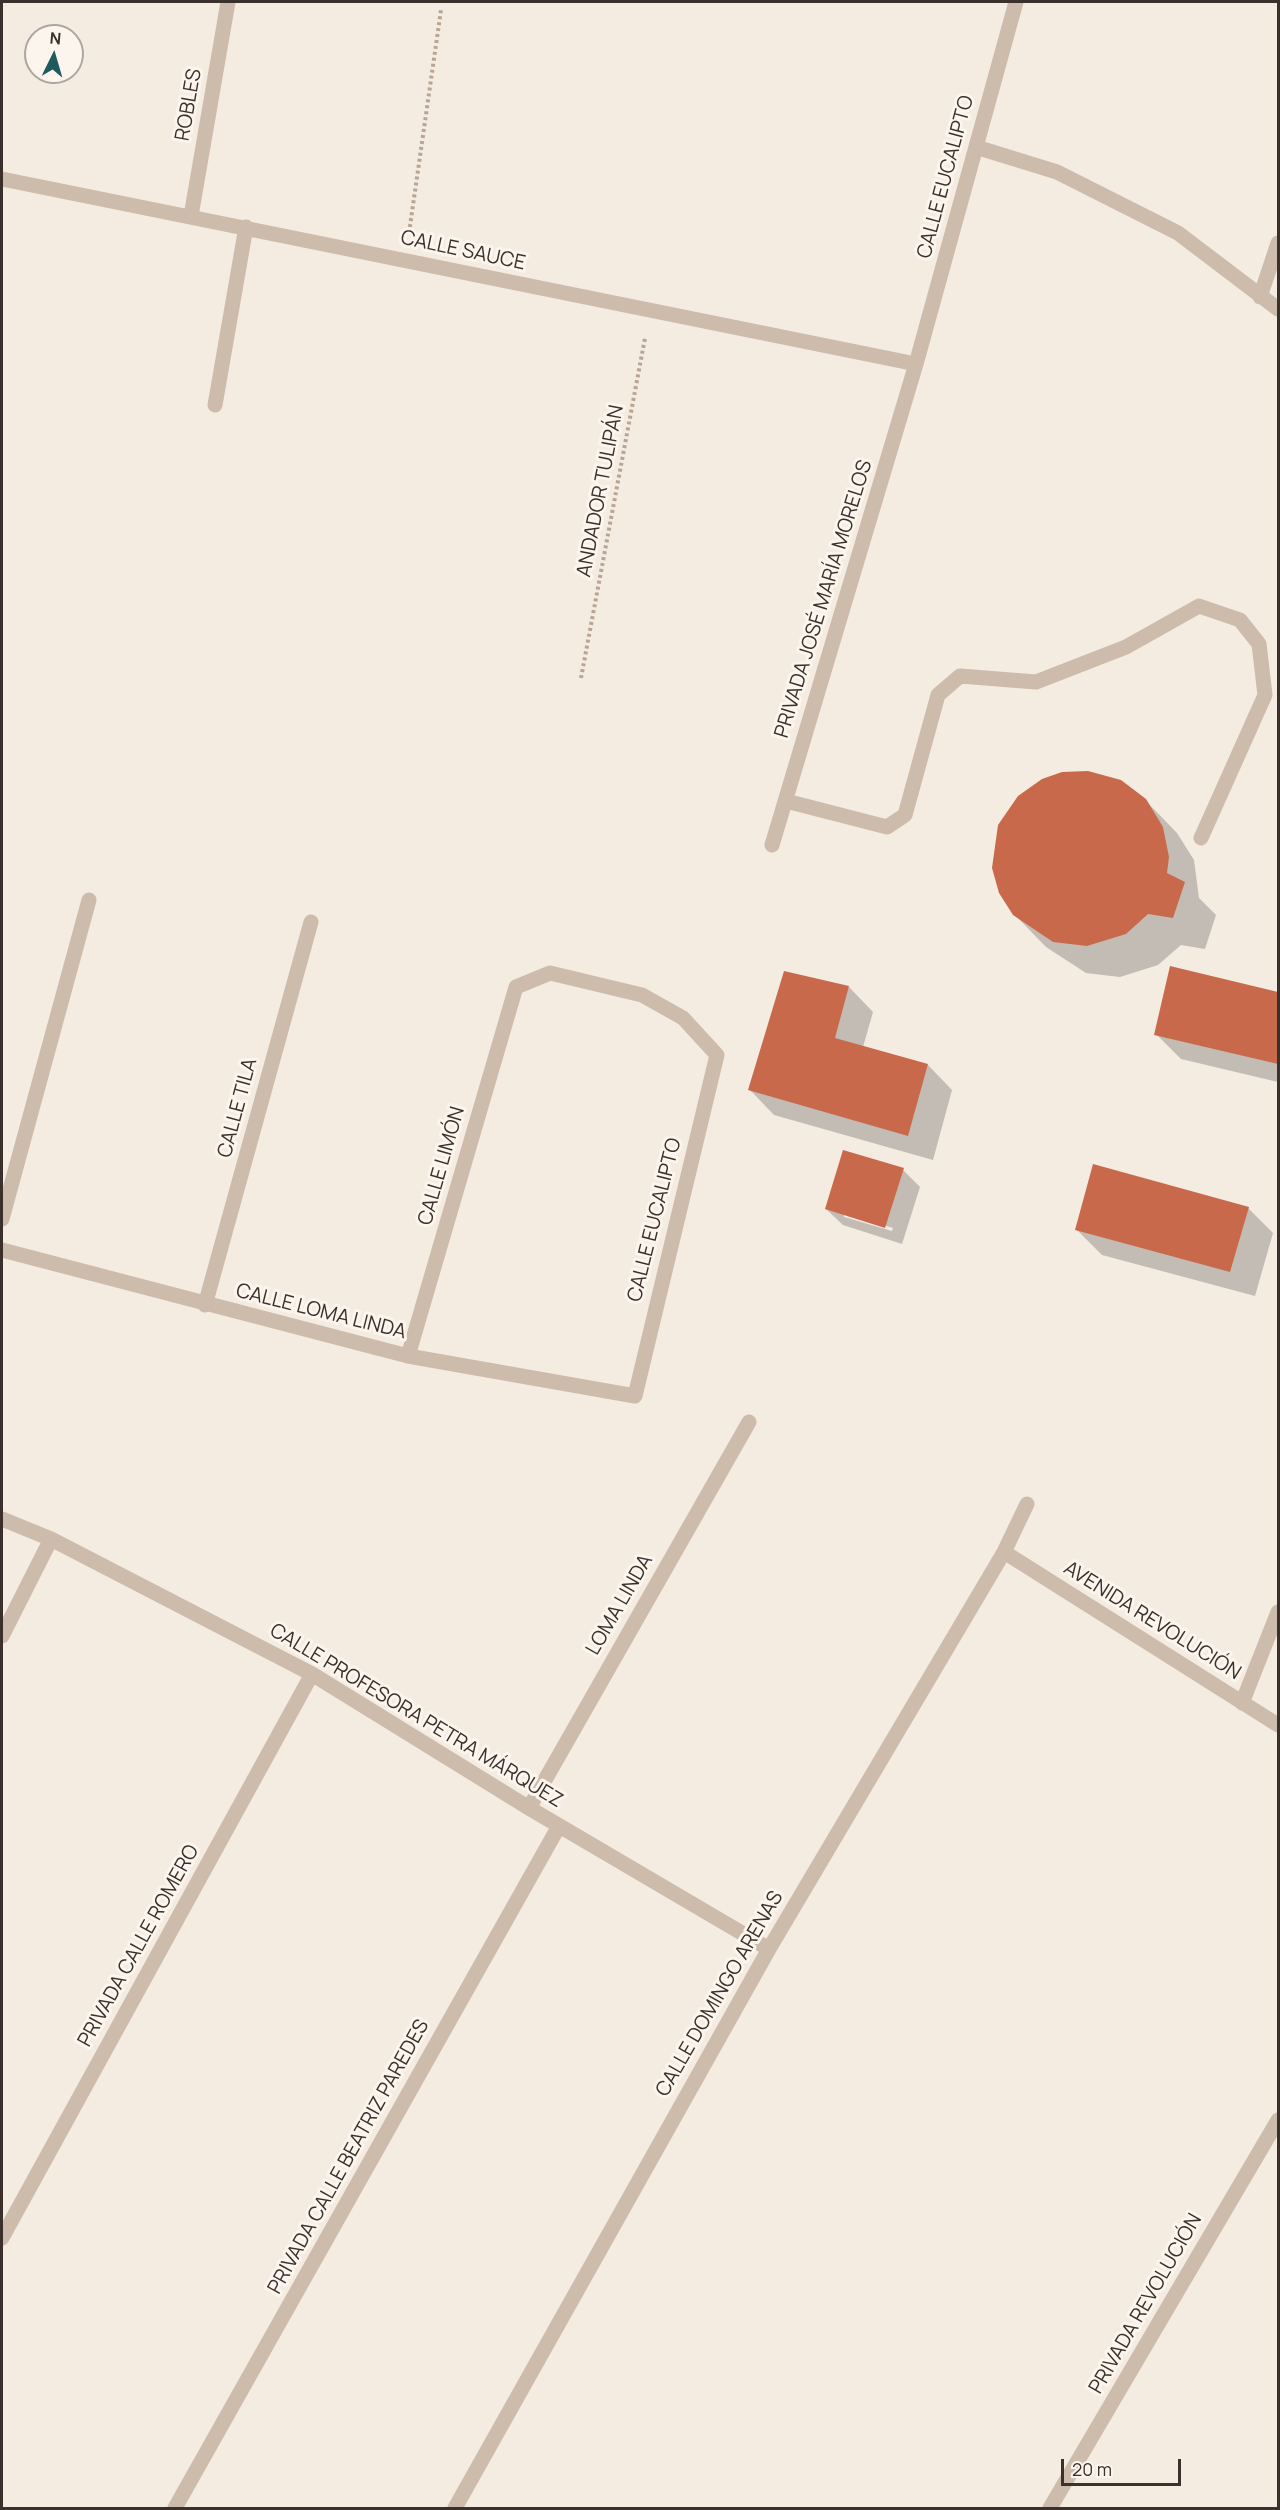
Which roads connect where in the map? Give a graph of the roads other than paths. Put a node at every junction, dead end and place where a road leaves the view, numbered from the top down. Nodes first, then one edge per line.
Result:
1 (228, 2) edge
2 (1016, 2) edge
3 (976, 147) junction
4 (2, 178) edge
5 (190, 216) junction
6 (246, 227) junction
7 (1278, 243) edge
8 (1260, 297) junction
9 (1278, 309) edge
10 (916, 364) junction
11 (215, 405) dead end
12 (786, 801) junction
13 (1201, 838) dead end
14 (772, 845) dead end
15 (89, 900) dead end
16 (311, 922) dead end
17 (516, 987) joint
18 (2, 1219) edge
19 (2, 1250) edge
20 (205, 1305) junction
21 (408, 1356) junction
22 (634, 1396) joint
23 (749, 1422) dead end
24 (1027, 1504) dead end
25 (2, 1519) edge
26 (51, 1539) junction
27 (1004, 1552) junction
28 (1278, 1612) edge
29 (2, 1636) edge
30 (312, 1674) junction
31 (1242, 1703) junction
32 (1278, 1725) edge
33 (529, 1808) junction
34 (559, 1826) junction
35 (769, 1949) junction
36 (1278, 2120) edge
37 (2, 2238) edge
38 (175, 2508) edge
39 (455, 2508) edge
40 (1050, 2508) edge

1 - 5 street, ROBLES
2 - 3 street, CALLE EUCALIPTO
3 - 8 street
3 - 10 street, CALLE EUCALIPTO
4 - 5 street, CALLE SAUCE
5 - 6 street, CALLE SAUCE
6 - 10 street, CALLE SAUCE
6 - 11 street
7 - 8 street
8 - 9 street
10 - 12 street, PRIVADA JOSÉ MARÍA MORELOS
12 - 13 street
12 - 14 street, PRIVADA JOSÉ MARÍA MORELOS
15 - 18 street
16 - 20 street, CALLE TILA
17 - 21 street, CALLE LIMÓN
17 - 22 street, CALLE EUCALIPTO
19 - 20 street, CALLE LOMA LINDA
20 - 21 street, CALLE LOMA LINDA
21 - 22 street, CALLE LOMA LINDA
23 - 33 street, LOMA LINDA
24 - 27 street, CALLE DOMINGO ARENAS
25 - 26 street, CALLE PROFESORA PETRA MÁRQUEZ
26 - 29 street
26 - 30 street, CALLE PROFESORA PETRA MÁRQUEZ
27 - 31 street, AVENIDA REVOLUCIÓN
27 - 35 street, CALLE DOMINGO ARENAS
28 - 31 street
30 - 33 street, CALLE PROFESORA PETRA MÁRQUEZ
30 - 37 street, PRIVADA CALLE ROMERO
31 - 32 street, AVENIDA REVOLUCIÓN
33 - 34 street, CALLE PROFESORA PETRA MÁRQUEZ
34 - 35 street, CALLE PROFESORA PETRA MÁRQUEZ
34 - 38 street, PRIVADA CALLE BEATRIZ PAREDES
35 - 39 street, CALLE DOMINGO ARENAS
36 - 40 street, PRIVADA REVOLUCIÓN

